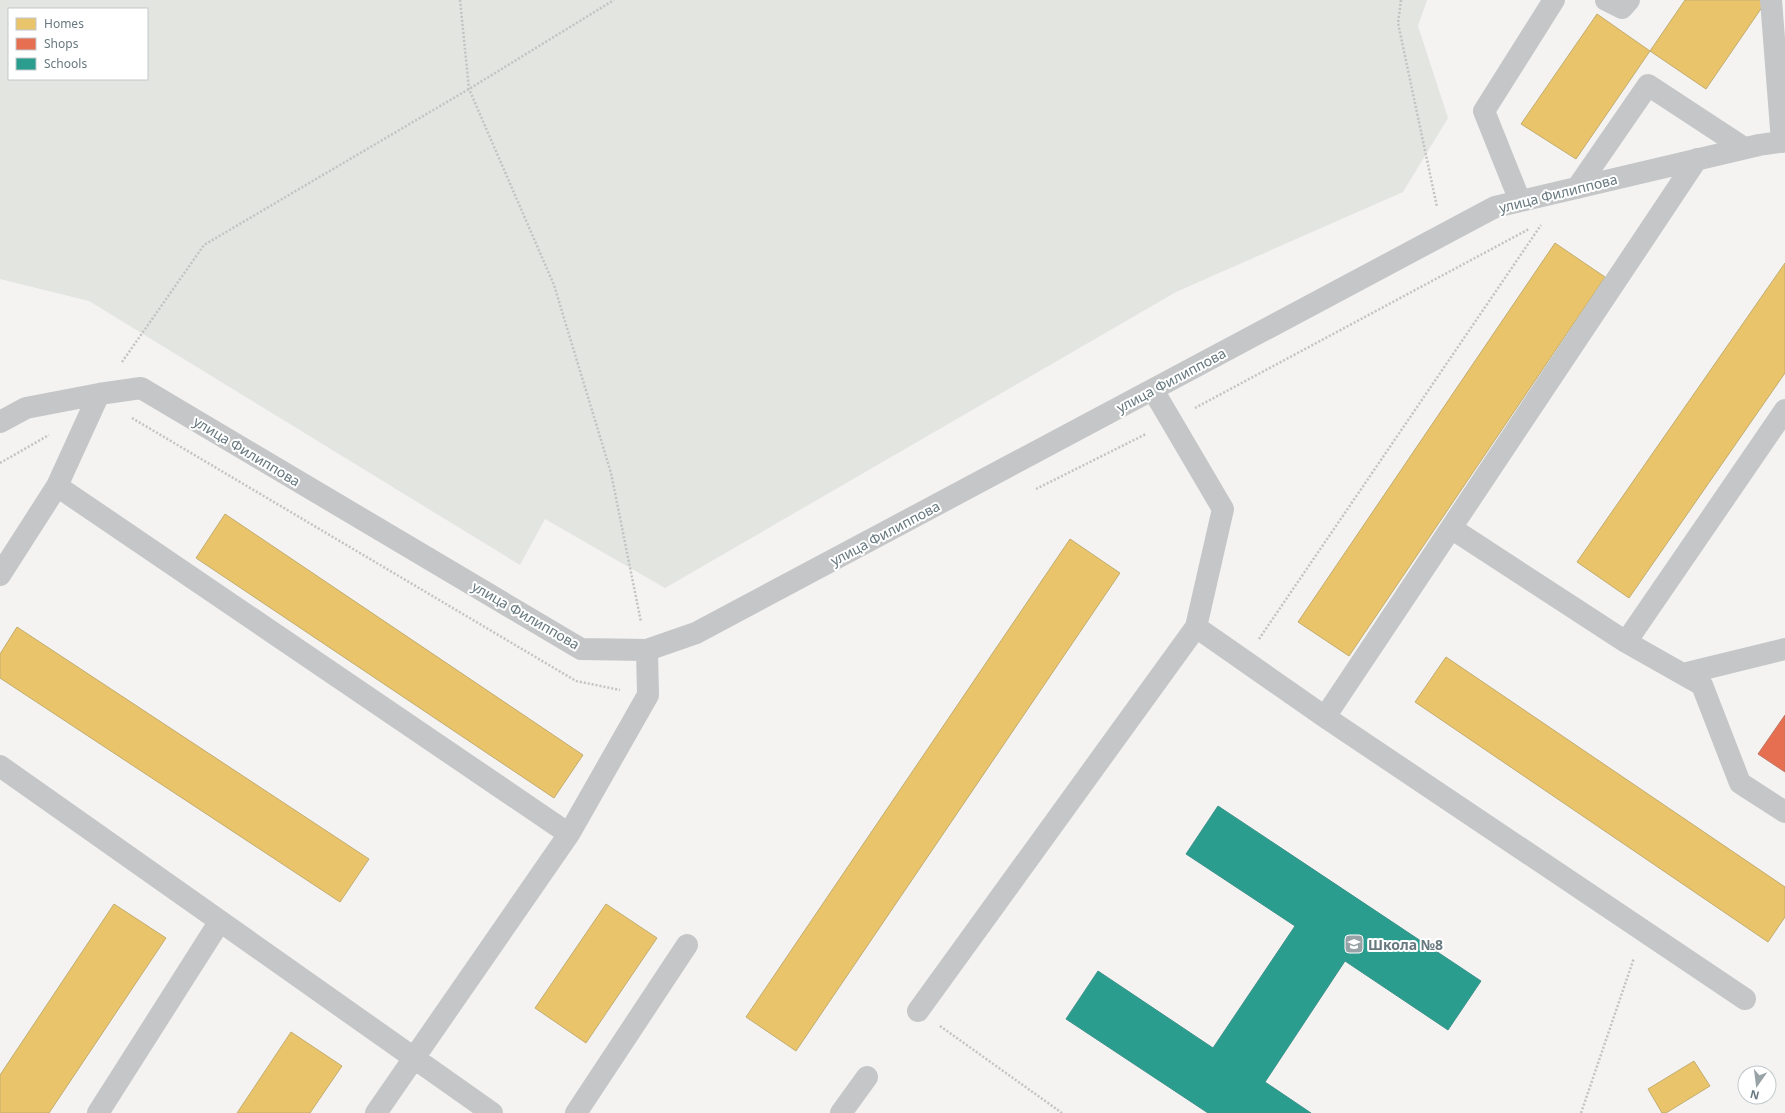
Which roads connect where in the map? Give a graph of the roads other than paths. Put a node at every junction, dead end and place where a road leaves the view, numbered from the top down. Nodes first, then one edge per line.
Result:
1 (1554, 0) edge
2 (1606, 0) edge
3 (1629, 0) edge
4 (1771, 0) edge
5 (1784, 141) edge
6 (1744, 148) junction
7 (1697, 160) junction
8 (1577, 188) junction
9 (1520, 201) junction
10 (1153, 390) junction
11 (100, 394) junction
12 (1785, 410) edge
13 (0, 422) edge
14 (57, 486) junction
15 (1451, 528) junction
16 (0, 575) edge
17 (1196, 627) junction
18 (1626, 642) junction
19 (1785, 649) edge
20 (647, 650) junction
21 (1683, 674) junction
22 (1325, 717) junction
23 (0, 766) edge
24 (1785, 812) edge
25 (569, 834) junction
26 (220, 921) junction
27 (687, 945) dead end
28 (1745, 999) dead end
29 (918, 1011) road end
30 (415, 1059) junction
31 (867, 1077) dead end
32 (98, 1113) edge
33 (376, 1113) edge
34 (492, 1113) edge
35 (576, 1113) edge
36 (841, 1113) edge

1 - 9 street
2 - 3 street
4 - 5 street
5 - 6 street, улица Филиппова
6 - 7 street, улица Филиппова
6 - 8 street
7 - 8 street, улица Филиппова
7 - 15 street
8 - 9 street, улица Филиппова
9 - 10 street, улица Филиппова
10 - 17 street
10 - 20 street, улица Филиппова
11 - 13 street, улица Филиппова
11 - 14 street
11 - 20 street, улица Филиппова
12 - 18 street
14 - 16 street
14 - 25 street
15 - 18 street
15 - 22 street
17 - 22 street
17 - 29 street
18 - 21 street
19 - 21 street
20 - 25 street
21 - 24 street
22 - 28 street
23 - 26 street
25 - 30 street
26 - 30 street
26 - 32 street
27 - 35 street
30 - 33 street
30 - 34 street
31 - 36 street

